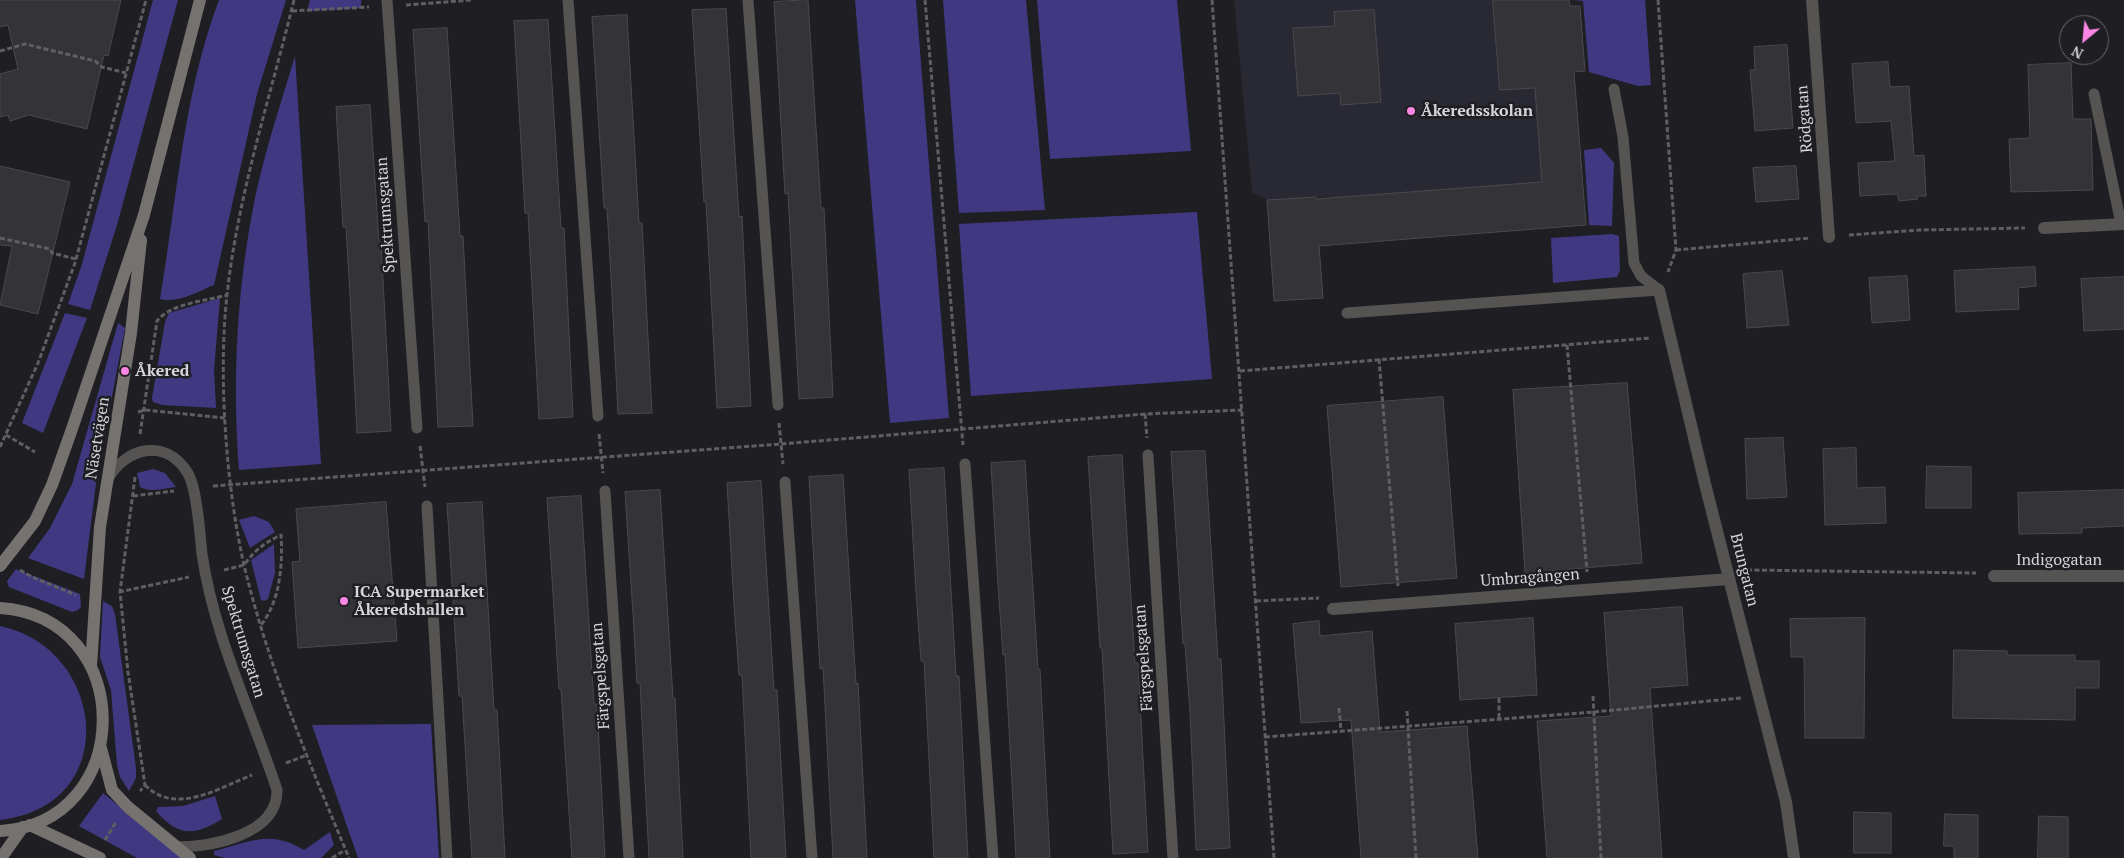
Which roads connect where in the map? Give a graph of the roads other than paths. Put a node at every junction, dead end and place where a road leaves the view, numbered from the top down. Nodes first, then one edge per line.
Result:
1 (200, 0) edge
2 (387, 0) edge
3 (568, 0) edge
4 (748, 0) edge
5 (1812, 0) edge
6 (1614, 89) dead end
7 (2094, 94) dead end
8 (144, 215) junction
9 (2123, 224) edge
10 (2044, 228) road end
11 (1829, 237) road end
12 (1659, 290) junction
13 (1348, 313) dead end
14 (778, 405) road end
15 (598, 416) road end
16 (417, 428) road end
17 (1148, 455) dead end
18 (965, 464) road end
19 (107, 481) junction
20 (784, 482) road end
21 (605, 491) road end
22 (427, 506) road end
23 (2, 564) edge
24 (1994, 576) road end
25 (2124, 576) edge
26 (1730, 579) junction
27 (0, 608) edge
28 (1333, 609) road end
29 (90, 666) junction
30 (100, 746) junction
31 (26, 826) junction
32 (0, 831) edge
33 (176, 847) junction
34 (98, 857) edge
35 (1, 858) edge
36 (190, 858) edge
37 (448, 858) edge
38 (629, 858) edge
39 (812, 858) edge
40 (993, 858) edge
41 (1173, 858) edge
42 (1794, 858) edge

1 - 8 street, Näsetvägen
2 - 16 lane, Spektrumsgatan
3 - 15 lane
4 - 14 lane
5 - 11 street, Rödgatan
6 - 12 lane
7 - 9 lane
8 - 19 street, Näsetvägen
8 - 23 street, Näsetvägen
9 - 10 street
12 - 13 lane
12 - 26 street, Brungatan
17 - 41 lane, Färgspelsgatan
18 - 40 lane
19 - 29 street, Näsetvägen
19 - 33 lane, Spektrumsgatan
20 - 39 lane
21 - 38 lane, Färgspelsgatan
22 - 37 lane
24 - 25 street, Indigogatan
26 - 28 street, Umbragången
26 - 42 street, Brungatan
27 - 29 street, Näsetvägen
29 - 30 street, Näsetvägen
30 - 31 street, Näsetvägen
30 - 33 street
31 - 32 street, Näsetvägen
31 - 34 street
31 - 35 street
33 - 36 street

